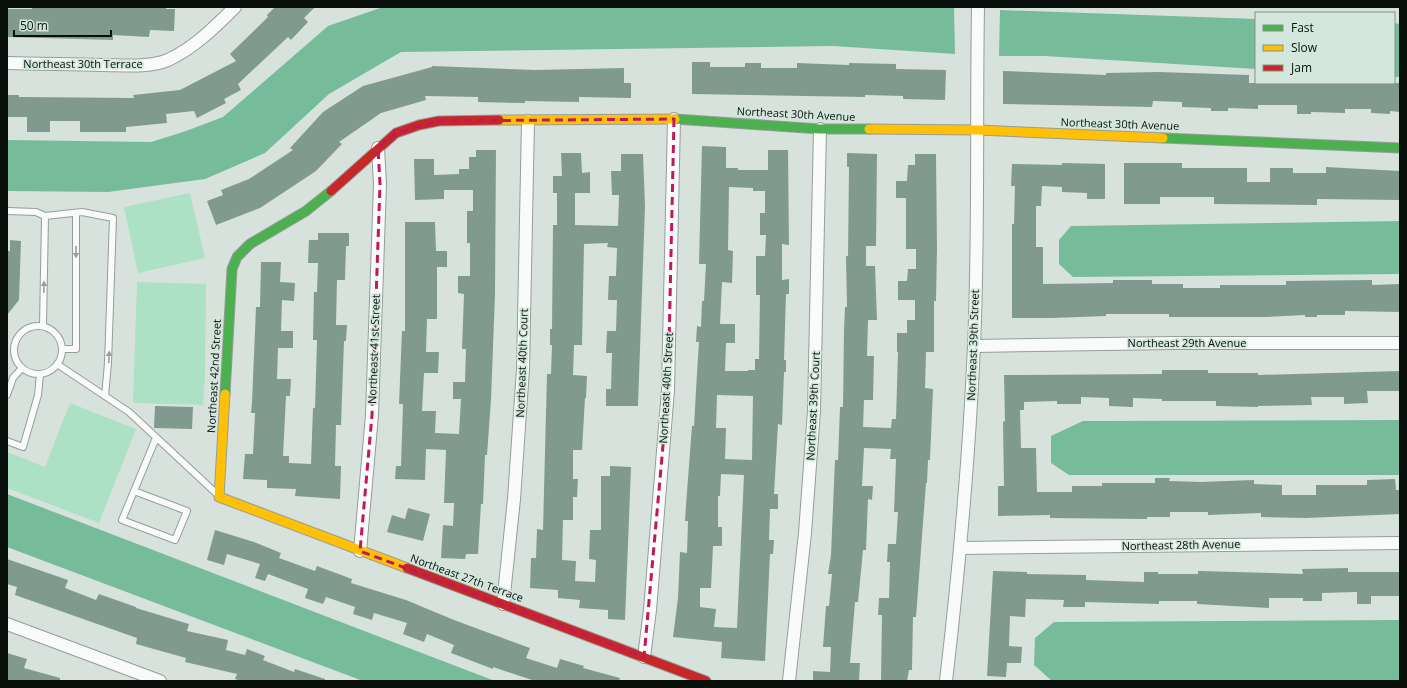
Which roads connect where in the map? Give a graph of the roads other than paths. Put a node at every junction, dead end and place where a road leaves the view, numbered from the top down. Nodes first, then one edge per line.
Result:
1 (235, 7) edge
2 (978, 7) edge
3 (7, 63) edge
4 (674, 119) junction
5 (528, 121) junction
6 (820, 129) junction
7 (978, 130) junction
8 (378, 148) junction
9 (1400, 148) edge
10 (7, 211) edge
11 (76, 213) junction
12 (45, 216) junction
13 (237, 257) joint
14 (43, 326) junction
15 (1400, 343) edge
16 (974, 346) junction
17 (62, 349) junction
18 (57, 364) junction
19 (22, 368) junction
20 (40, 374) junction
21 (7, 395) edge
22 (105, 396) junction
23 (156, 438) junction
24 (7, 441) edge
25 (134, 491) junction
26 (219, 497) junction
27 (1400, 543) edge
28 (961, 548) junction
29 (360, 551) junction
30 (503, 604) junction
31 (7, 624) edge
32 (644, 657) junction
33 (160, 681) edge
34 (706, 681) edge
35 (789, 681) edge
36 (946, 681) edge

1 - 3 street, Northeast 30th Terrace
2 - 7 street, Northeast 39th Street
4 - 5 street, Northeast 30th Avenue
4 - 6 street, Northeast 30th Avenue
4 - 32 street, Northeast 40th Street
5 - 8 street, Northeast 30th Avenue
5 - 30 street, Northeast 40th Court
6 - 7 street, Northeast 30th Avenue
6 - 35 street, Northeast 39th Court
7 - 9 street, Northeast 30th Avenue
7 - 16 street, Northeast 39th Street
8 - 13 street, Northeast 30th Avenue
8 - 29 street, Northeast 41st Street
10 - 12 lane
11 - 12 lane
11 -> 17 lane
22 -> 11 lane
14 -> 12 lane
13 - 26 street, Northeast 42nd Street
14 - 17 lane
14 - 19 lane
15 - 16 street, Northeast 29th Avenue
16 - 28 street, Northeast 39th Street
17 - 18 lane
18 - 20 lane
18 - 22 lane
19 - 20 lane
19 - 21 lane
20 - 24 lane
22 - 23 lane
23 - 25 lane
23 - 26 lane
25 - 25 lane
26 - 29 street, Northeast 27th Terrace
27 - 28 street, Northeast 28th Avenue
28 - 36 street, Northeast 39th Street
29 - 30 street, Northeast 27th Terrace
30 - 32 street, Northeast 27th Terrace
31 - 33 street
32 - 34 street, Northeast 27th Terrace

